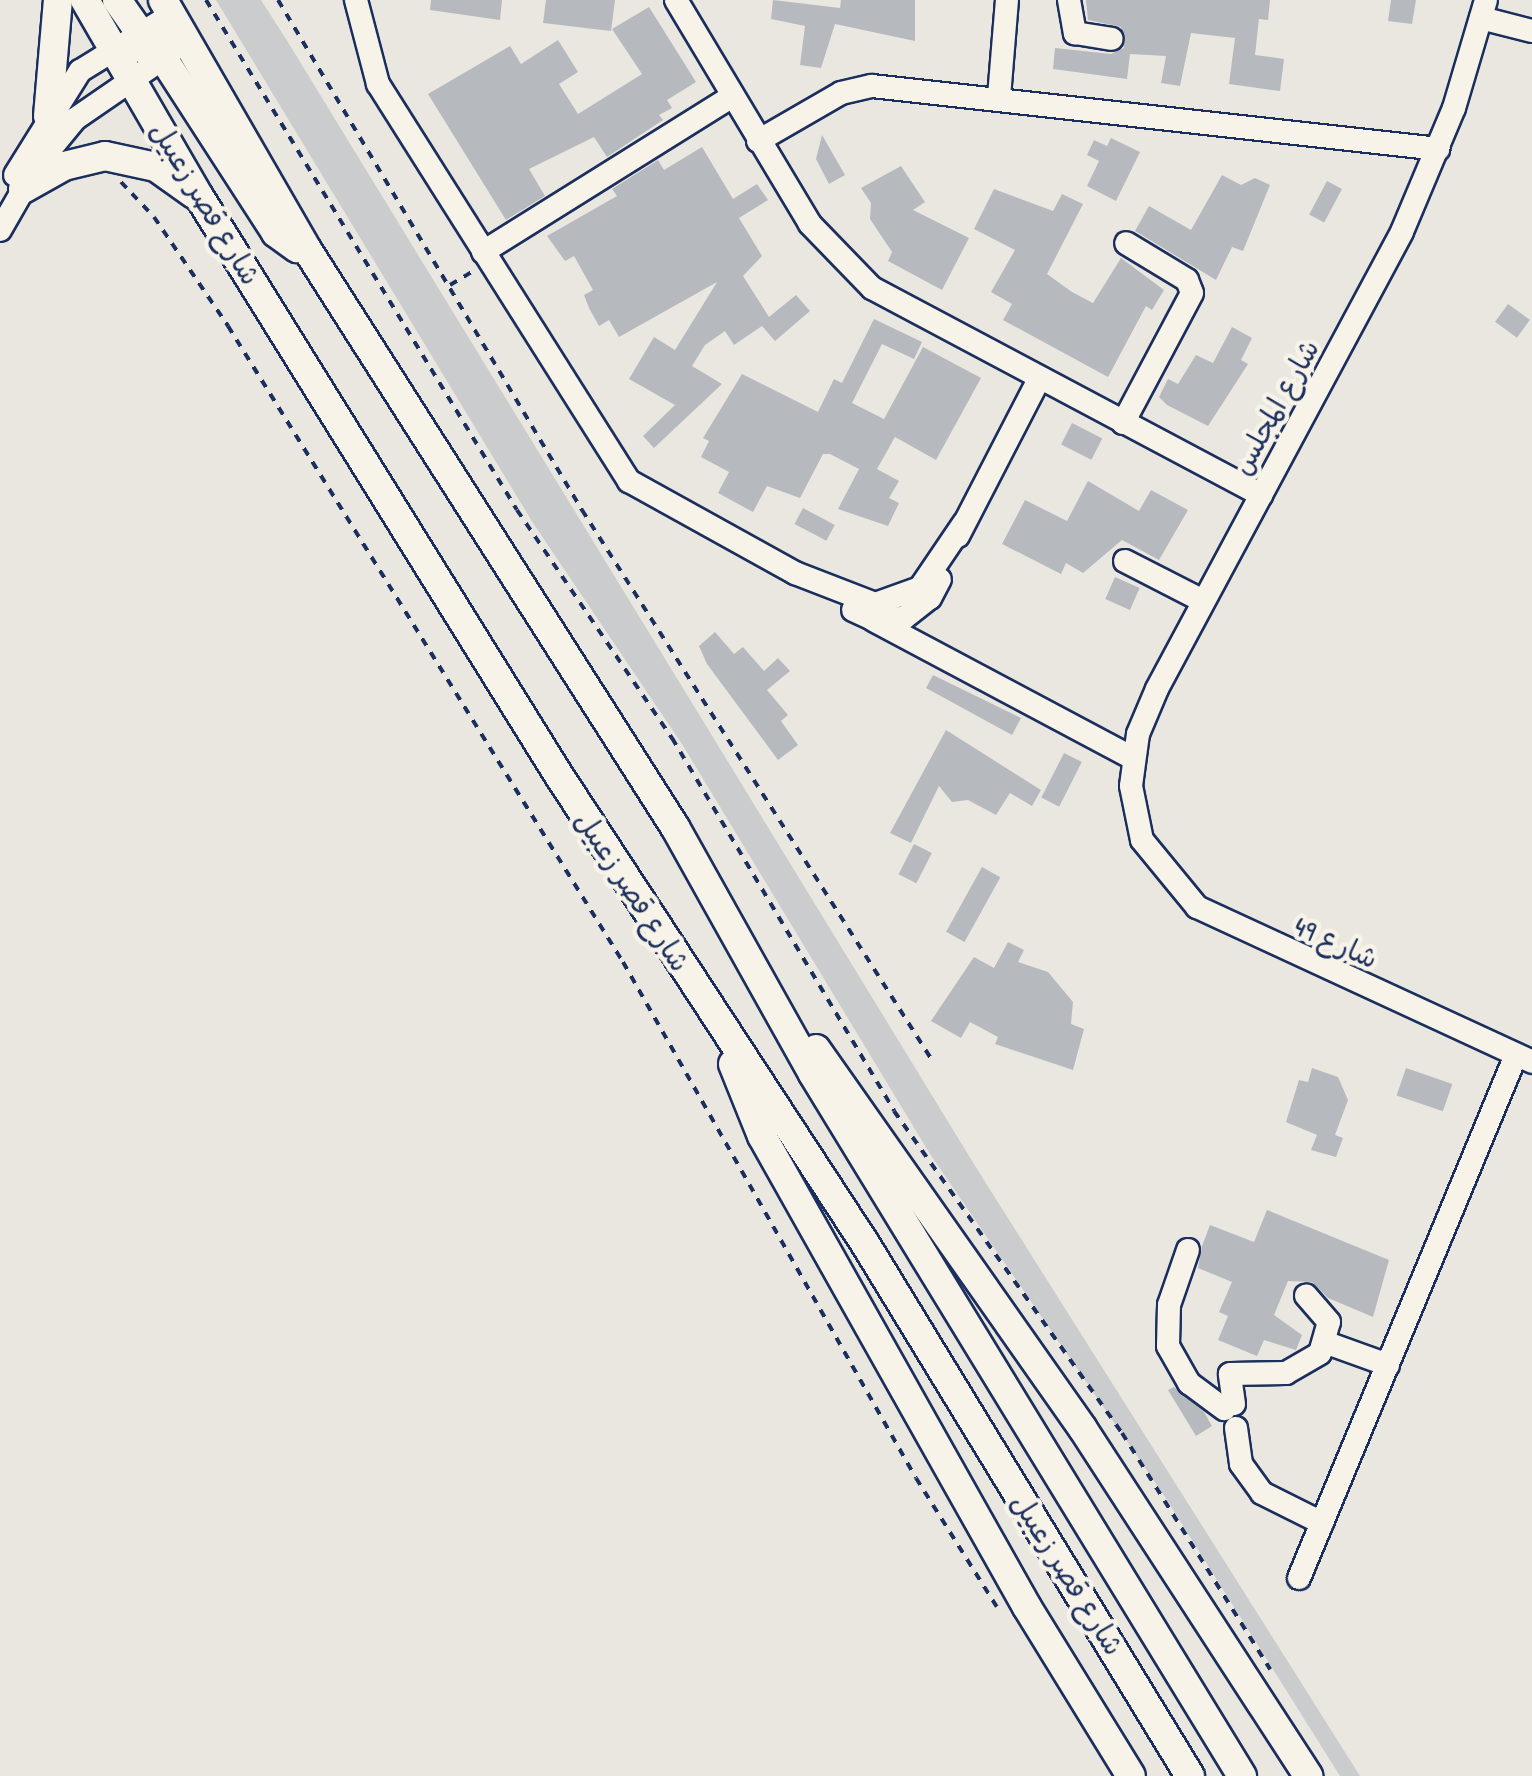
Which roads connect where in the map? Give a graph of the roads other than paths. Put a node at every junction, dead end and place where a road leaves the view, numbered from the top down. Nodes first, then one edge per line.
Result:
1 (58, 0) edge
2 (85, 0) edge
3 (116, 0) edge
4 (356, 0) edge
5 (676, 0) edge
6 (1007, 0) edge
7 (1070, 0) edge
8 (167, 7) edge
9 (1484, 9) edge
10 (1532, 31) edge
11 (1112, 40) dead end
12 (128, 41) junction
13 (188, 44) junction
14 (163, 58) junction
15 (132, 75) junction
16 (731, 97) junction
17 (998, 97) junction
18 (48, 116) junction
19 (758, 141) junction
20 (1438, 148) junction
21 (11, 197) edge
22 (200, 198) junction
23 (0, 230) edge
24 (1126, 243) dead end
25 (308, 251) junction
26 (486, 257) junction
27 (1038, 379) junction
28 (1123, 422) junction
29 (1261, 495) junction
30 (964, 523) junction
31 (1125, 560) dead end
32 (795, 573) junction
33 (1204, 601) junction
34 (872, 619) junction
35 (1133, 758) junction
36 (1142, 840) joint
37 (778, 1009) junction
38 (723, 1029) junction
39 (1524, 1059) edge
40 (1188, 1250) dead end
41 (1306, 1296) dead end
42 (1327, 1343) junction
43 (1388, 1365) junction
44 (1231, 1414) junction
45 (1322, 1523) junction
46 (1299, 1578) dead end
47 (1131, 1776) edge
48 (1190, 1776) edge
49 (1242, 1776) edge
50 (1308, 1776) edge

1 - 18 main road
2 - 12 main road, شارع قصر زعبيل
3 - 12 main road
4 - 26 street
5 - 16 street
6 - 17 street
7 - 11 street
8 - 12 street
8 - 13 main road, شارع قصر زعبيل
9 - 10 street
9 - 20 street, شارع المجلس
12 - 13 main road
12 - 14 main road
12 - 15 main road, شارع قصر زعبيل
12 - 18 street
13 - 14 street
13 - 25 main road, شارع قصر زعبيل
14 - 15 street
14 - 25 main road
15 - 21 street
15 - 22 main road, شارع قصر زعبيل
16 - 19 street
16 - 26 street
17 - 19 street
17 - 20 street
18 - 21 street
19 - 27 street
20 - 29 street, شارع المجلس
21 - 22 main road
21 - 23 street
22 - 38 main road, شارع قصر زعبيل
24 - 28 street
25 - 37 main road, شارع قصر زعبيل
26 - 32 street
27 - 28 street
27 - 30 street
28 - 29 street
29 - 33 street, شارع المجلس
30 - 32 street
30 - 34 street
31 - 33 street
32 - 34 street
33 - 35 street, شارع المجلس
34 - 35 street
35 - 36 street, شارع المجلس
36 - 39 street, شارع 49
37 - 49 main road, شارع قصر زعبيل
37 - 50 main road
38 - 47 main road
38 - 48 main road, شارع قصر زعبيل
39 - 43 street
40 - 44 street
41 - 42 street
42 - 43 street
42 - 44 street
43 - 45 street
44 - 45 street
45 - 46 street

